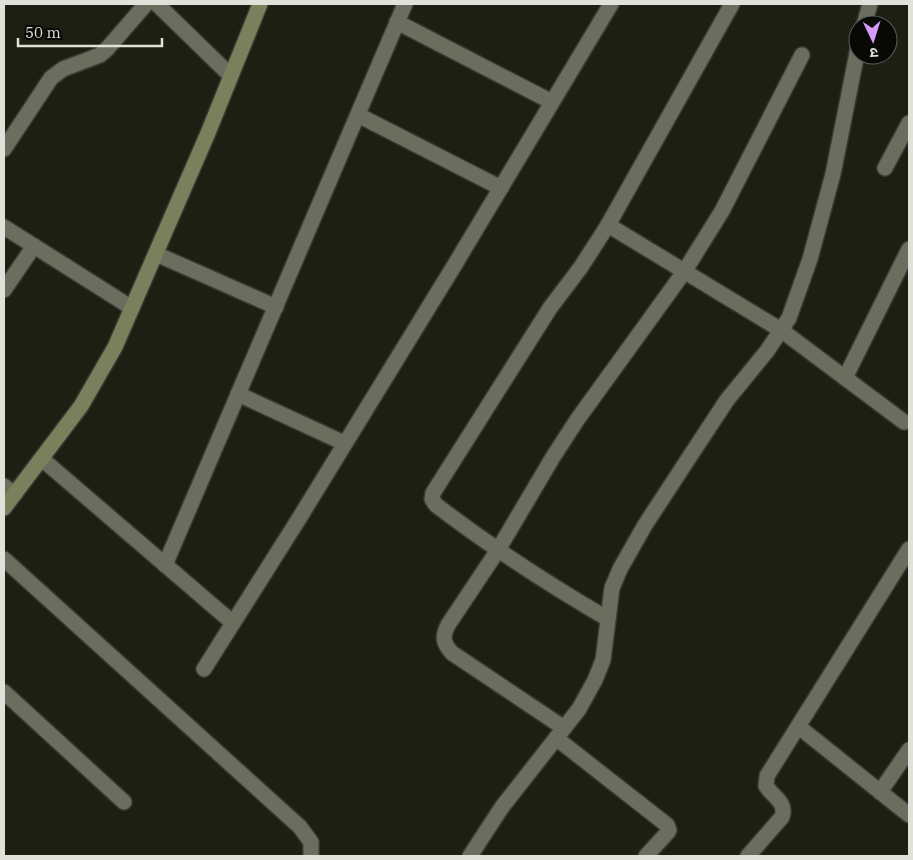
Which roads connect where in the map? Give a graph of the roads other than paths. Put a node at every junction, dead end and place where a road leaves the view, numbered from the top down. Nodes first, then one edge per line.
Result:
1 (146, 4) edge
2 (157, 4) edge
3 (260, 4) edge
4 (405, 4) edge
5 (611, 4) edge
6 (732, 4) edge
7 (397, 22) junction
8 (802, 55) dead end
9 (855, 65) edge
10 (230, 76) junction
11 (552, 102) junction
12 (358, 115) junction
13 (909, 123) edge
14 (4, 149) edge
15 (885, 168) dead end
16 (501, 188) junction
17 (608, 226) junction
18 (4, 227) edge
19 (34, 246) junction
20 (909, 249) edge
21 (156, 254) junction
22 (684, 272) junction
23 (4, 290) edge
24 (276, 307) junction
25 (132, 308) junction
26 (782, 330) junction
27 (845, 378) junction
28 (238, 394) junction
29 (904, 422) dead end
30 (344, 444) junction
31 (42, 459) junction
32 (9, 490) edge
33 (4, 508) edge
34 (909, 549) edge
35 (498, 550) junction
36 (4, 559) edge
37 (165, 565) junction
38 (608, 619) junction
39 (233, 623) junction
40 (204, 669) dead end
41 (4, 692) edge
42 (799, 726) junction
43 (560, 733) junction
44 (909, 750) edge
45 (880, 792) junction
46 (124, 802) dead end
47 (909, 815) edge
48 (311, 856) edge
49 (470, 856) edge
50 (646, 856) edge
51 (748, 856) edge

1 - 14 street
2 - 10 street
3 - 10 street
4 - 7 street
5 - 11 street
6 - 17 street
7 - 11 street
7 - 12 street
8 - 22 street
9 - 26 street
10 - 21 street
11 - 16 street
12 - 16 street
12 - 24 street
13 - 15 street
16 - 30 street
17 - 22 street
17 - 35 street
18 - 19 street
19 - 23 street
19 - 25 street
20 - 27 street
21 - 24 street
21 - 25 street
22 - 26 street
22 - 35 street
24 - 28 street
25 - 31 street
26 - 27 street
26 - 38 street
27 - 29 street
28 - 30 street
28 - 37 street
30 - 39 street
31 - 32 street
31 - 37 street
32 - 33 street
34 - 42 street
35 - 38 street
35 - 43 street
36 - 48 street
37 - 39 street
38 - 43 street
39 - 40 street
41 - 46 street
42 - 45 street
42 - 51 street
43 - 49 street
43 - 50 street
44 - 45 street
45 - 47 street

